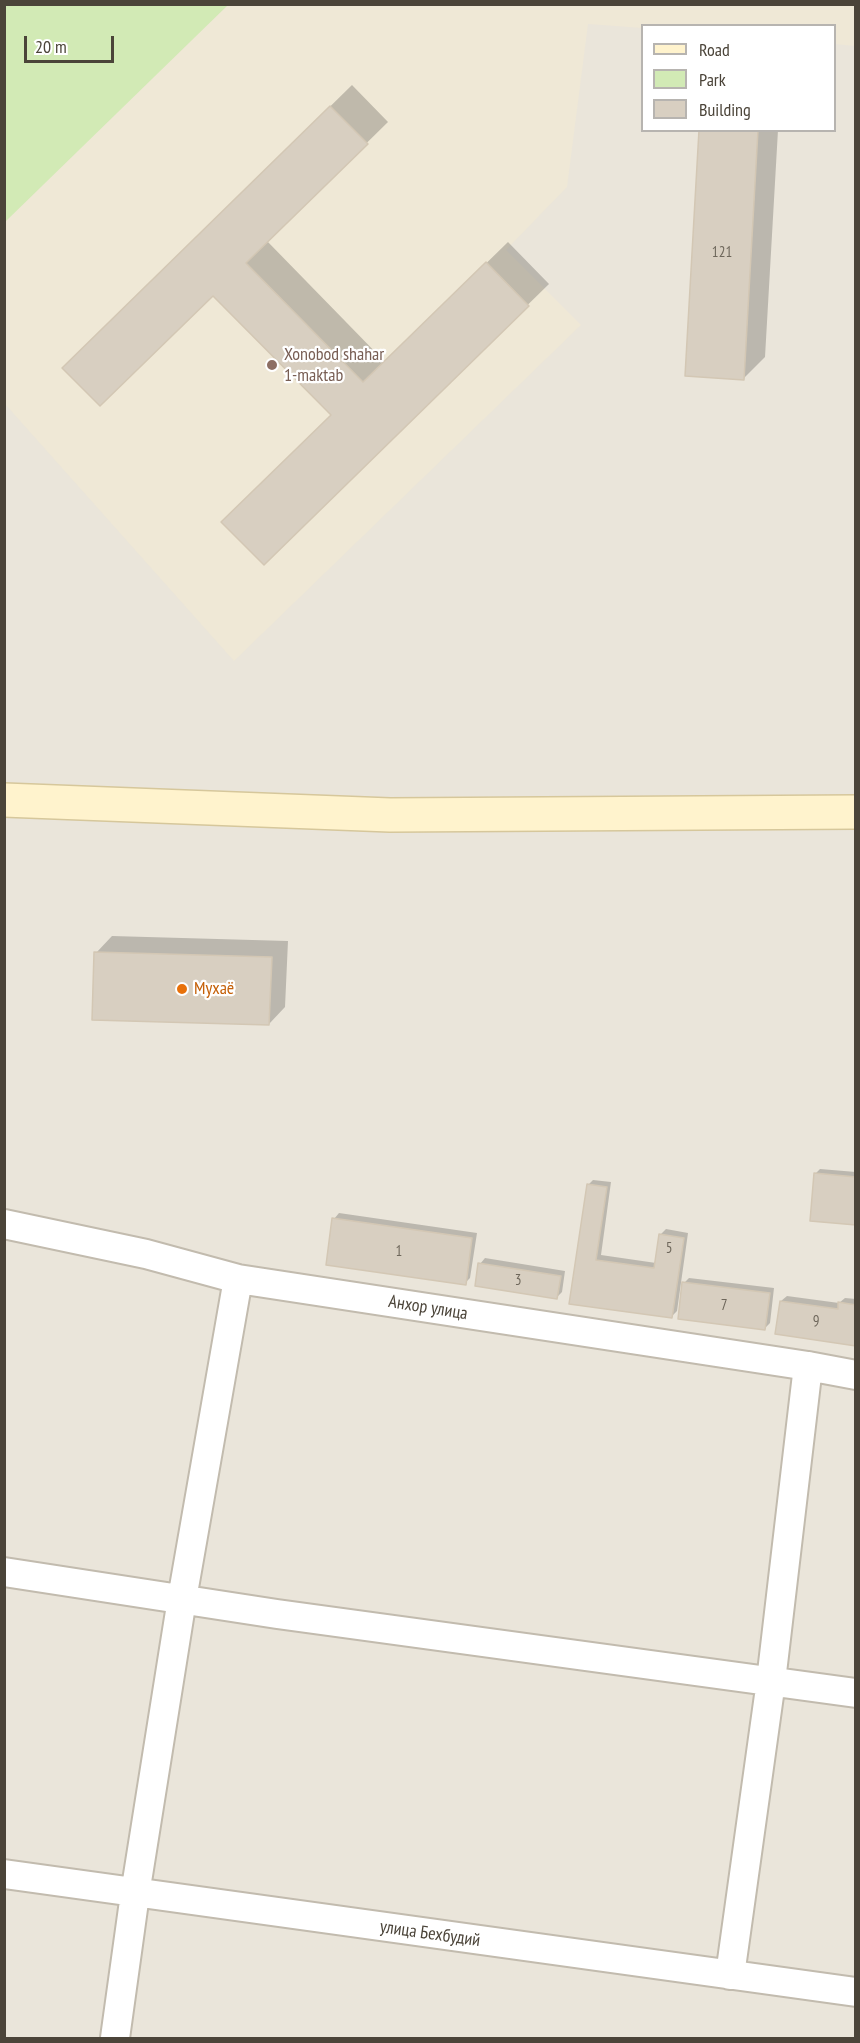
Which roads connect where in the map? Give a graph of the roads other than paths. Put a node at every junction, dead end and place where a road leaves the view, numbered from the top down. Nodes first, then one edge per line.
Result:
1 (4, 800) edge
2 (855, 812) edge
3 (4, 1224) edge
4 (238, 1279) junction
5 (808, 1366) junction
6 (855, 1376) edge
7 (4, 1572) edge
8 (182, 1599) junction
9 (771, 1681) junction
10 (855, 1693) edge
11 (4, 1874) edge
12 (135, 1894) junction
13 (730, 1975) junction
14 (855, 1992) edge
15 (114, 2038) edge

1 - 2 main road
3 - 4 street, Анхор улица
4 - 5 street, Анхор улица
4 - 8 street
5 - 6 street, Анхор улица
5 - 9 street
7 - 8 street
8 - 9 street
8 - 12 street
9 - 10 street
9 - 13 street
11 - 12 street, улица Бехбудий
12 - 13 street, улица Бехбудий
12 - 15 street
13 - 14 street, улица Бехбудий

